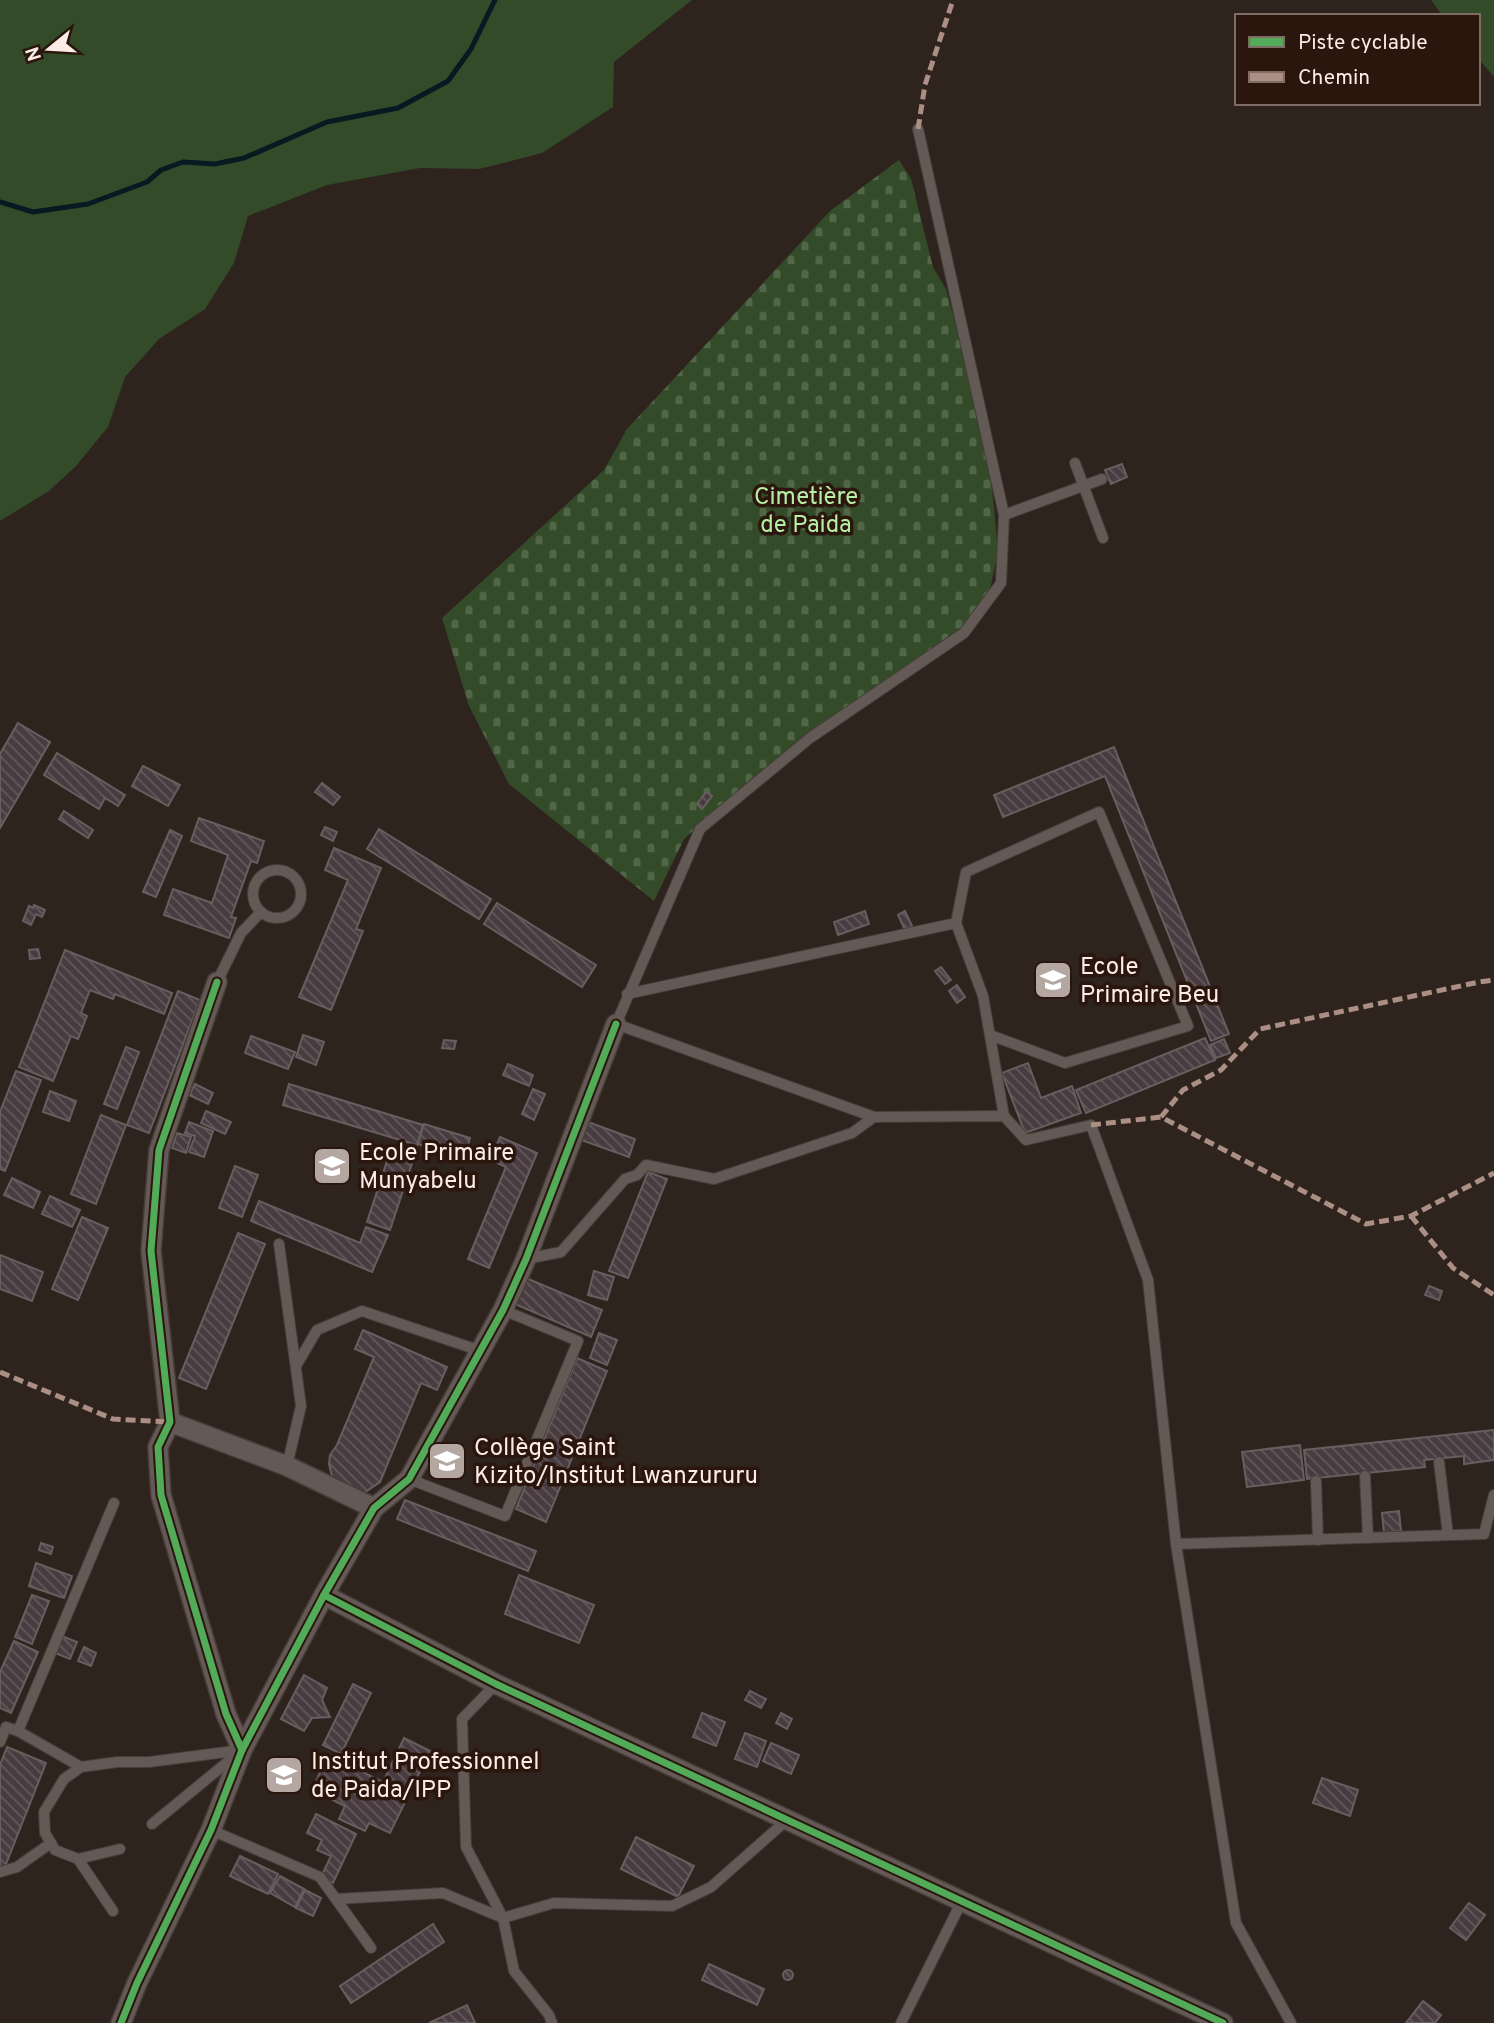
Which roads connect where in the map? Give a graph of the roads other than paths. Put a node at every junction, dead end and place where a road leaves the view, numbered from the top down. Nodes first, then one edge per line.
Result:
1 (918, 128) dead end
2 (1075, 463) dead end
3 (1102, 479) dead end
4 (1084, 486) junction
5 (1004, 515) junction
6 (1104, 538) dead end
7 (261, 912) junction
8 (956, 923) junction
9 (217, 982) joint
10 (627, 994) junction
11 (616, 1024) junction
12 (990, 1035) junction
13 (1004, 1115) junction
14 (874, 1116) junction
15 (279, 1244) dead end
16 (526, 1259) junction
17 (503, 1310) junction
18 (481, 1352) junction
19 (296, 1366) junction
20 (170, 1422) junction
21 (1439, 1462) dead end
22 (287, 1466) junction
23 (1365, 1476) dead end
24 (410, 1479) junction
25 (1316, 1481) dead end
26 (1494, 1495) edge
27 (114, 1503) dead end
28 (374, 1508) junction
29 (1448, 1535) junction
30 (1368, 1538) junction
31 (1318, 1539) junction
32 (1176, 1544) junction
33 (324, 1595) junction
34 (496, 1684) junction
35 (18, 1731) junction
36 (0, 1742) edge
37 (242, 1750) junction
38 (81, 1767) junction
39 (788, 1820) junction
40 (152, 1824) dead end
41 (211, 1830) junction
42 (51, 1843) junction
43 (120, 1849) dead end
44 (78, 1859) junction
45 (0, 1872) edge
46 (336, 1899) junction
47 (961, 1901) junction
48 (113, 1911) dead end
49 (503, 1918) junction
50 (371, 1948) dead end
51 (121, 2023) edge
52 (552, 2023) edge
53 (901, 2023) edge
54 (1223, 2023) edge
55 (1291, 2023) edge

1 - 5 lane
2 - 4 lane
3 - 4 lane
4 - 5 lane
4 - 6 lane
5 - 10 lane
7 - 7 lane
7 - 9 lane
8 - 10 lane
8 - 12 lane
8 - 12 lane
9 - 20 street
10 - 11 lane
11 - 14 lane
11 - 16 street
12 - 13 lane
13 - 14 lane
13 - 32 lane
14 - 16 lane
15 - 19 lane
16 - 17 street
17 - 18 street
17 - 24 lane
18 - 19 lane
18 - 24 street
19 - 22 lane
20 - 22 street
20 - 37 street
21 - 29 lane
22 - 28 street
23 - 30 lane
24 - 28 street
25 - 31 lane
26 - 29 lane
27 - 35 lane
28 - 33 street
29 - 30 lane
30 - 31 lane
31 - 32 lane
32 - 55 lane
33 - 34 street
33 - 37 street
34 - 39 street
34 - 49 lane
35 - 36 lane
35 - 38 lane
37 - 38 lane
37 - 40 lane
37 - 41 street
38 - 42 lane
39 - 47 street
39 - 49 lane
41 - 46 lane
41 - 51 street
42 - 44 lane
42 - 45 lane
43 - 44 lane
44 - 48 lane
46 - 49 lane
46 - 50 lane
47 - 53 lane
47 - 54 street
49 - 52 lane

